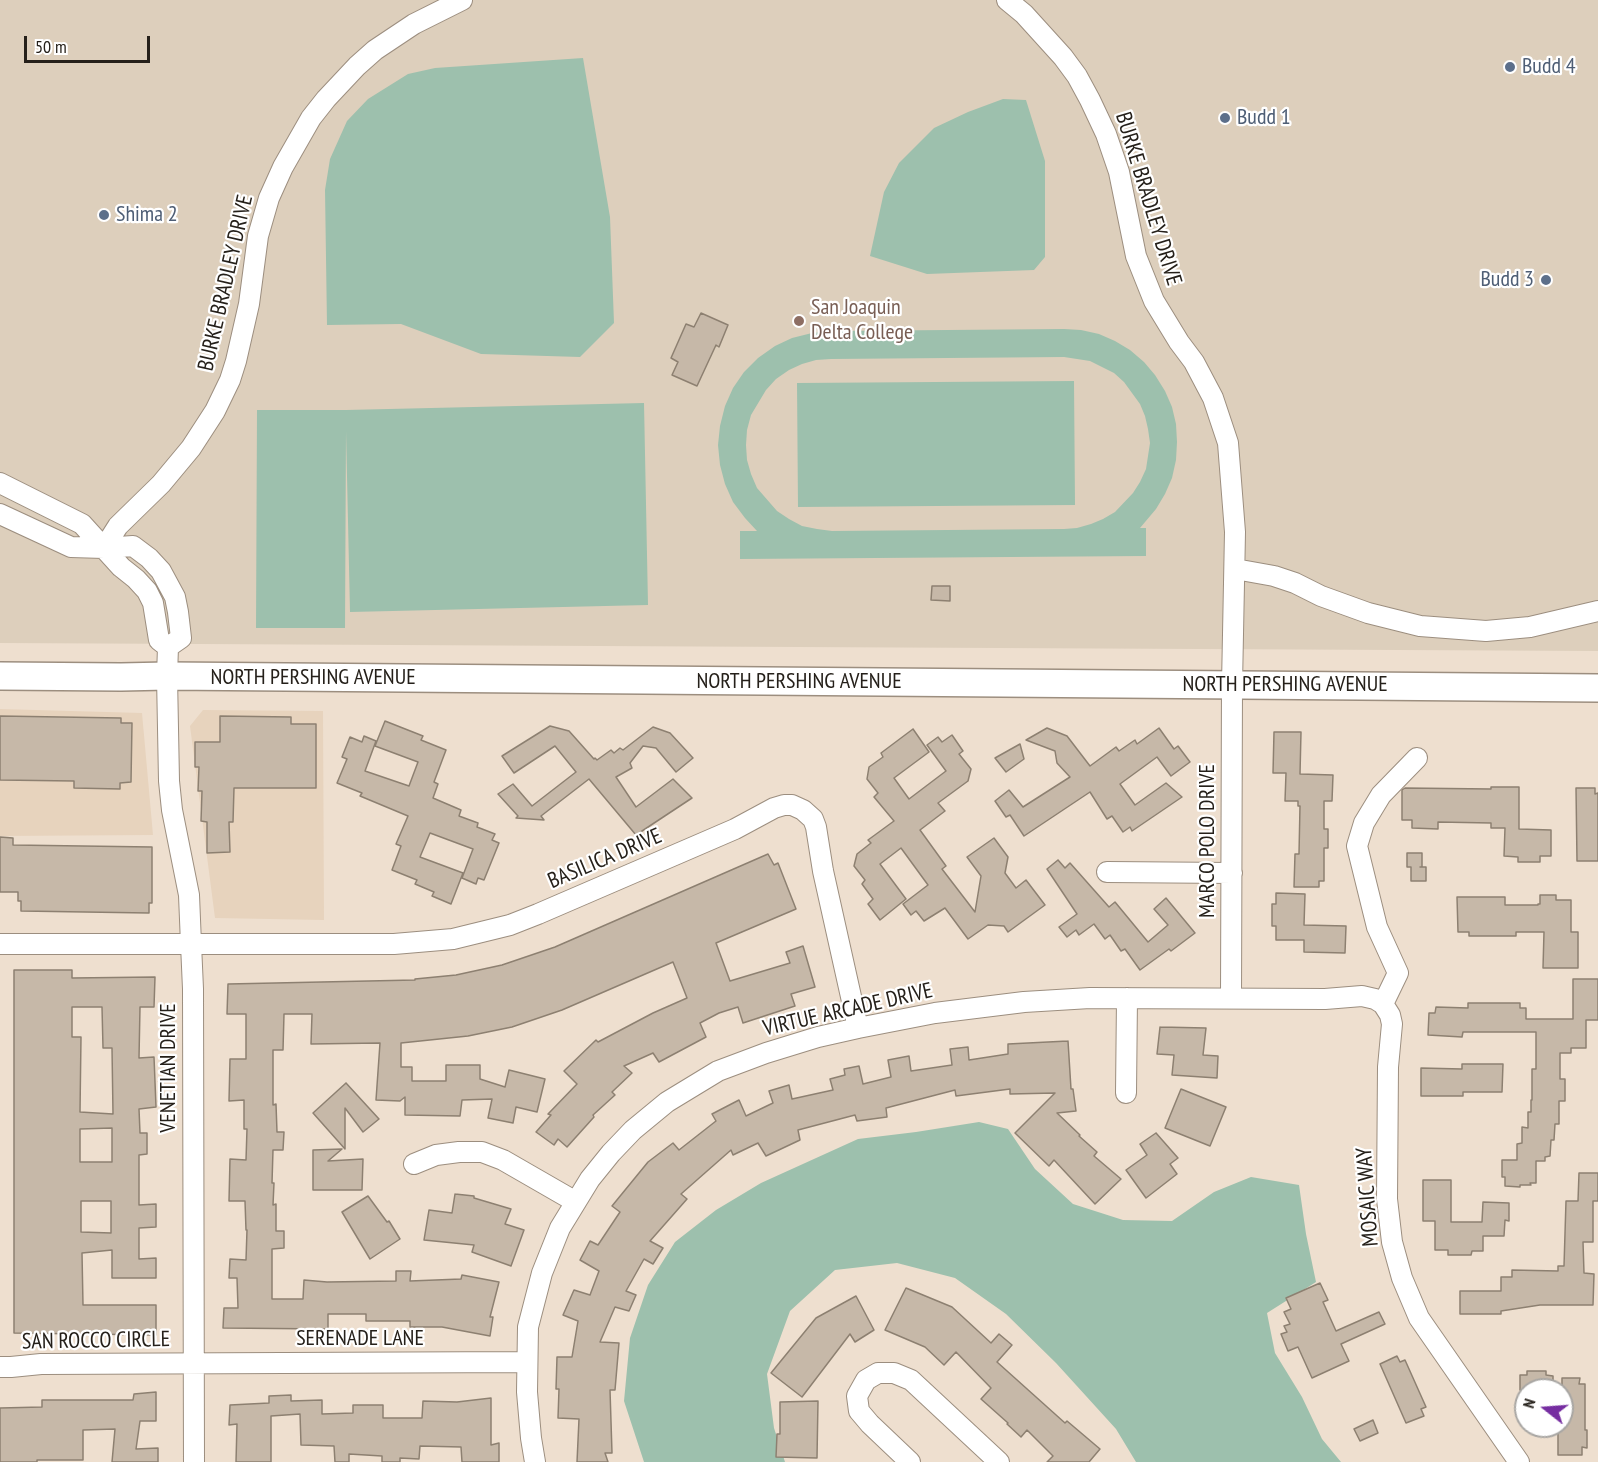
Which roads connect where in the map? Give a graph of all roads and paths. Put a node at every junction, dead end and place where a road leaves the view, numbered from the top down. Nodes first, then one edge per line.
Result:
1 (462, 0) edge
2 (1007, 0) edge
3 (0, 483) edge
4 (0, 514) edge
5 (104, 548) junction
6 (1235, 568) junction
7 (1598, 611) edge
8 (167, 675) junction
9 (0, 676) edge
10 (1232, 685) junction
11 (1598, 688) edge
12 (1417, 758) dead end
13 (1107, 872) dead end
14 (1232, 873) junction
15 (0, 944) edge
16 (191, 944) junction
17 (1127, 998) junction
18 (1231, 998) junction
19 (1383, 1004) junction
20 (858, 1028) junction
21 (1126, 1093) dead end
22 (414, 1164) dead end
23 (576, 1202) junction
24 (527, 1362) junction
25 (193, 1363) junction
26 (0, 1367) edge
27 (194, 1462) edge
28 (535, 1462) edge
29 (909, 1462) edge
30 (999, 1462) edge
31 (1519, 1462) edge

1 - 5 street, BURKE BRADLEY DRIVE
2 - 6 street, BURKE BRADLEY DRIVE
3 - 5 street
4 - 5 street
5 - 8 street, VENETIAN DRIVE
6 - 7 street
6 - 10 street, BURKE BRADLEY DRIVE
8 - 9 main road, NORTH PERSHING AVENUE
8 - 10 main road, NORTH PERSHING AVENUE
8 - 16 street, VENETIAN DRIVE
10 - 11 main road, NORTH PERSHING AVENUE
10 - 14 street, MARCO POLO DRIVE
12 - 19 street
13 - 14 street
14 - 18 street, MARCO POLO DRIVE
15 - 16 street
16 - 20 street, BASILICA DRIVE
16 - 25 street, VENETIAN DRIVE
17 - 18 street, VIRTUE ARCADE DRIVE
17 - 20 street, VIRTUE ARCADE DRIVE
17 - 21 street
18 - 19 street, VIRTUE ARCADE DRIVE
19 - 31 street, MOSAIC WAY
20 - 23 street, VIRTUE ARCADE DRIVE
22 - 23 street
23 - 24 street, VIRTUE ARCADE DRIVE
24 - 25 street, SERENADE LANE
24 - 28 street, VIRTUE ARCADE DRIVE
25 - 26 street, SAN ROCCO CIRCLE
25 - 27 street, VENETIAN DRIVE
29 - 30 street

